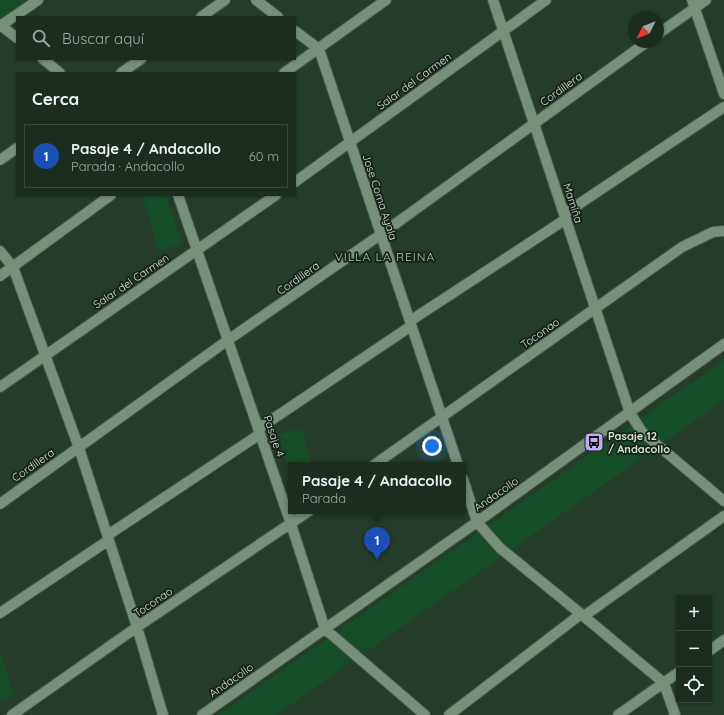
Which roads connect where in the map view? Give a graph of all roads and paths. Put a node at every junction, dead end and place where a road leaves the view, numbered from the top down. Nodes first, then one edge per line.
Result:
1 (38, 0) edge
2 (225, 0) edge
3 (256, 0) edge
4 (386, 0) edge
5 (493, 0) edge
6 (546, 0) edge
7 (706, 0) edge
8 (693, 4) edge
9 (202, 16) edge
10 (277, 16) edge
11 (0, 25) edge
12 (664, 29) edge
13 (503, 31) junction
14 (296, 32) edge
15 (16, 37) edge
16 (639, 48) edge
17 (319, 49) junction
18 (44, 60) edge
19 (140, 60) edge
20 (59, 72) edge
21 (123, 72) edge
22 (285, 72) edge
23 (724, 94) edge
24 (724, 107) edge
25 (534, 123) junction
26 (350, 143) junction
27 (16, 149) edge
28 (0, 160) edge
29 (296, 181) edge
30 (110, 196) edge
31 (178, 196) edge
32 (275, 196) edge
33 (565, 216) junction
34 (724, 232) edge
35 (380, 235) junction
36 (197, 250) junction
37 (0, 251) edge
38 (13, 267) junction
39 (0, 276) edge
40 (595, 309) junction
41 (411, 324) junction
42 (228, 340) junction
43 (724, 344) edge
44 (45, 355) junction
45 (0, 388) edge
46 (630, 413) junction
47 (442, 416) junction
48 (259, 431) junction
49 (79, 448) junction
50 (378, 462) edge
51 (457, 462) edge
52 (466, 488) edge
53 (724, 501) edge
54 (0, 504) edge
55 (288, 513) edge
56 (288, 514) edge
57 (305, 514) edge
58 (724, 516) edge
59 (477, 522) junction
60 (292, 524) junction
61 (108, 537) junction
62 (0, 613) edge
63 (583, 615) junction
64 (137, 627) junction
65 (325, 629) junction
66 (724, 640) edge
67 (712, 649) edge
68 (676, 674) edge
69 (664, 683) junction
70 (12, 715) edge
71 (163, 715) edge
72 (202, 715) edge
73 (425, 715) edge
74 (450, 715) edge
75 (618, 715) edge
76 (675, 715) edge

1 - 11 street
2 - 9 street
3 - 10 street
4 - 17 street
5 - 13 street, Mamiña
6 - 13 street, Salar del Carmen
7 - 8 street
8 - 12 street
8 - 23 street
11 - 15 street
13 - 25 street, Mamiña
13 - 26 street, Salar del Carmen
14 - 17 street
16 - 25 street, Cordillera
17 - 22 street
17 - 26 street, Jose Coma Ayala
18 - 20 street
19 - 21 street
24 - 33 street
25 - 33 street, Mamiña
25 - 35 street, Cordillera
26 - 29 street, Salar del Carmen
26 - 35 street, Jose Coma Ayala
27 - 28 street
30 - 38 street
31 - 36 street, Pasaje 4
32 - 36 street, Salar del Carmen
33 - 40 street, Mamiña
33 - 41 street
34 - 40 street, Toconao
35 - 41 street, Jose Coma Ayala
35 - 42 street, Cordillera
36 - 42 street, Pasaje 4
36 - 44 street, Salar del Carmen
37 - 38 street
38 - 39 street
38 - 44 street
40 - 46 street, Mamiña
40 - 47 street, Toconao
41 - 47 street, Jose Coma Ayala
41 - 48 street
42 - 48 street, Pasaje 4
42 - 49 street, Cordillera
43 - 46 street, Andacollo
44 - 45 street, Salar del Carmen
44 - 49 street
46 - 53 street, Mamiña
46 - 59 street, Andacollo
47 - 50 street, Toconao
47 - 51 street, Jose Coma Ayala
48 - 55 street, Pasaje 4
48 - 61 street
49 - 54 street, Cordillera
49 - 61 street
52 - 59 street
56 - 60 street, Pasaje 4
57 - 60 street, Toconao
58 - 63 street
59 - 63 street
59 - 65 street, Andacollo
60 - 64 street, Toconao
60 - 65 street, Pasaje 4
61 - 62 street
61 - 64 street
63 - 69 street
63 - 74 street
64 - 70 street, Toconao
64 - 71 street
65 - 72 street, Andacollo
65 - 73 street
66 - 67 street
68 - 69 street
69 - 75 street
69 - 76 street

